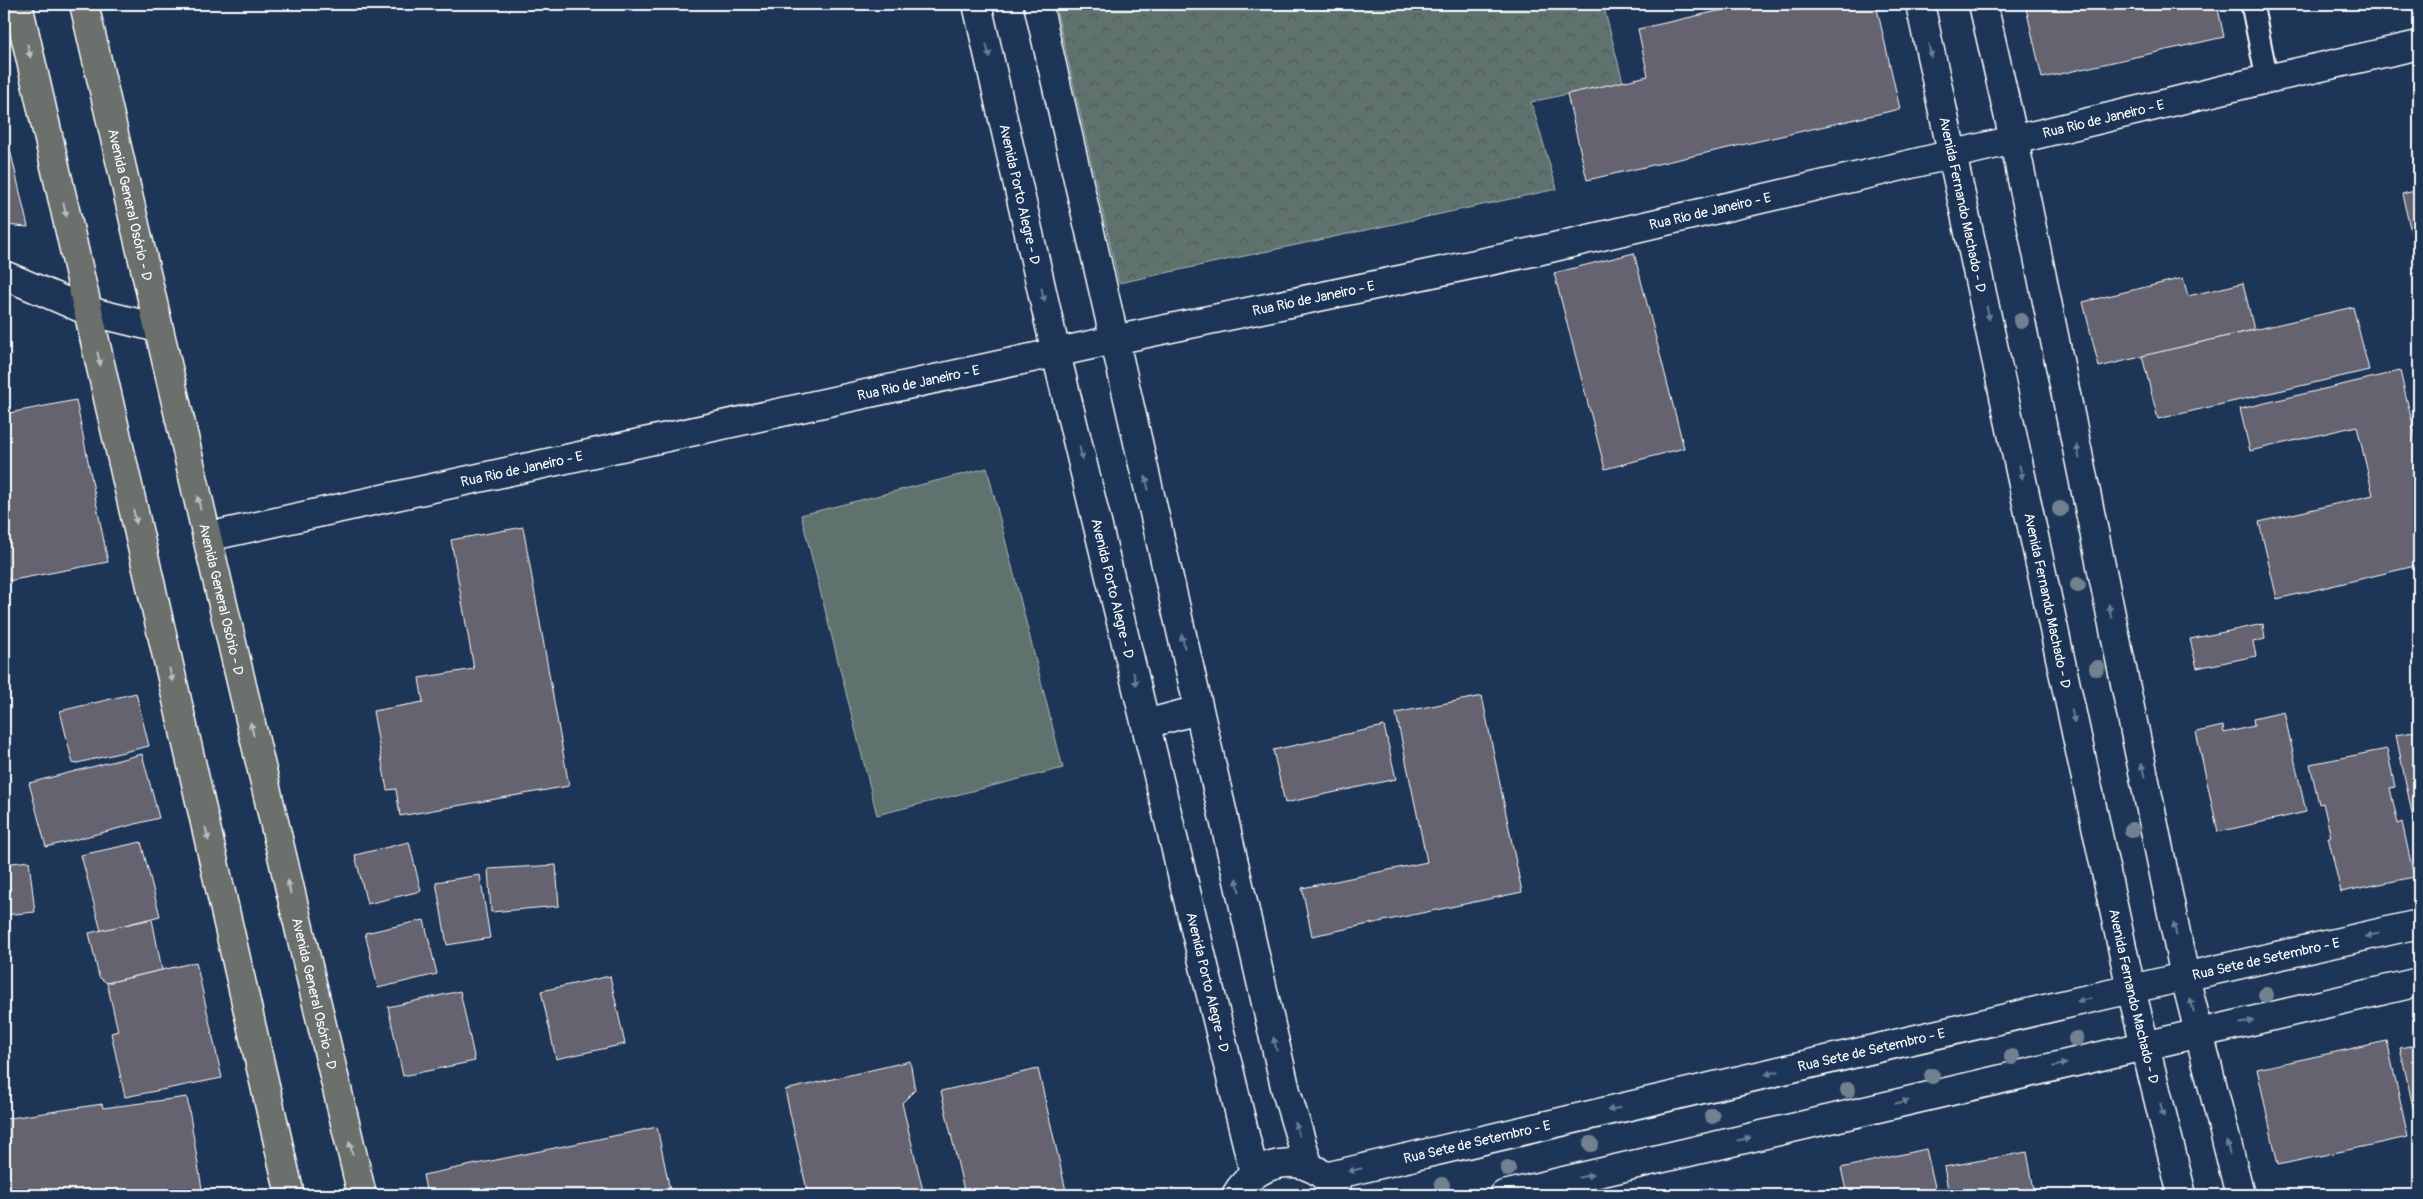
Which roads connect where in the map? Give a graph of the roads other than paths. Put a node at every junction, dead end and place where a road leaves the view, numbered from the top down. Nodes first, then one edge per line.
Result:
1 (18, 4) edge
2 (84, 4) edge
3 (977, 4) edge
4 (1038, 4) edge
5 (1920, 4) edge
6 (1983, 4) edge
7 (2252, 4) edge
8 (2419, 45) edge
9 (2267, 78) junction
10 (2014, 140) junction
11 (1954, 154) junction
12 (4, 275) edge
13 (88, 311) junction
14 (158, 328) junction
15 (1114, 340) junction
16 (1056, 353) junction
17 (206, 537) junction
18 (1198, 710) junction
19 (1146, 724) junction
20 (2419, 924) edge
21 (2185, 977) junction
22 (2419, 982) edge
23 (2131, 989) junction
24 (2199, 1033) junction
25 (2146, 1046) junction
26 (1254, 1173) junction
27 (1324, 1180) edge
28 (290, 1195) edge
29 (362, 1195) edge
30 (1236, 1195) edge
31 (1504, 1195) edge
32 (2182, 1195) edge
33 (2240, 1195) edge

1 -> 13 main road
2 - 14 main road, Avenida General Osório - D
3 -> 16 street, Avenida Porto Alegre - D
4 - 15 street
5 -> 11 street, Avenida Fernando Machado - D
6 - 10 street
7 - 9 lane
8 - 9 street, Rua Rio de Janeiro - E
9 - 10 street, Rua Rio de Janeiro - E
10 - 11 street, Rua Rio de Janeiro - E
21 -> 10 street
11 - 15 street, Rua Rio de Janeiro - E
11 -> 23 street, Avenida Fernando Machado - D
12 - 13 street
13 - 14 street
13 -> 28 main road
17 -> 14 main road, Avenida General Osório - D
15 - 16 street, Rua Rio de Janeiro - E
18 -> 15 street
16 - 17 street, Rua Rio de Janeiro - E
16 -> 19 street, Avenida Porto Alegre - D
29 -> 17 main road, Avenida General Osório - D
18 - 19 street
27 -> 18 street
19 - 26 street, Avenida Porto Alegre - D
20 -> 21 street, Rua Sete de Setembro - E
21 - 23 street, Rua Sete de Setembro - E
24 -> 21 street
24 -> 22 street
23 - 25 street, Avenida Fernando Machado - D
23 -> 27 street, Rua Sete de Setembro - E
24 - 25 street
33 -> 24 street
31 -> 25 street
25 -> 32 street, Avenida Fernando Machado - D
26 - 27 street
26 - 30 street

